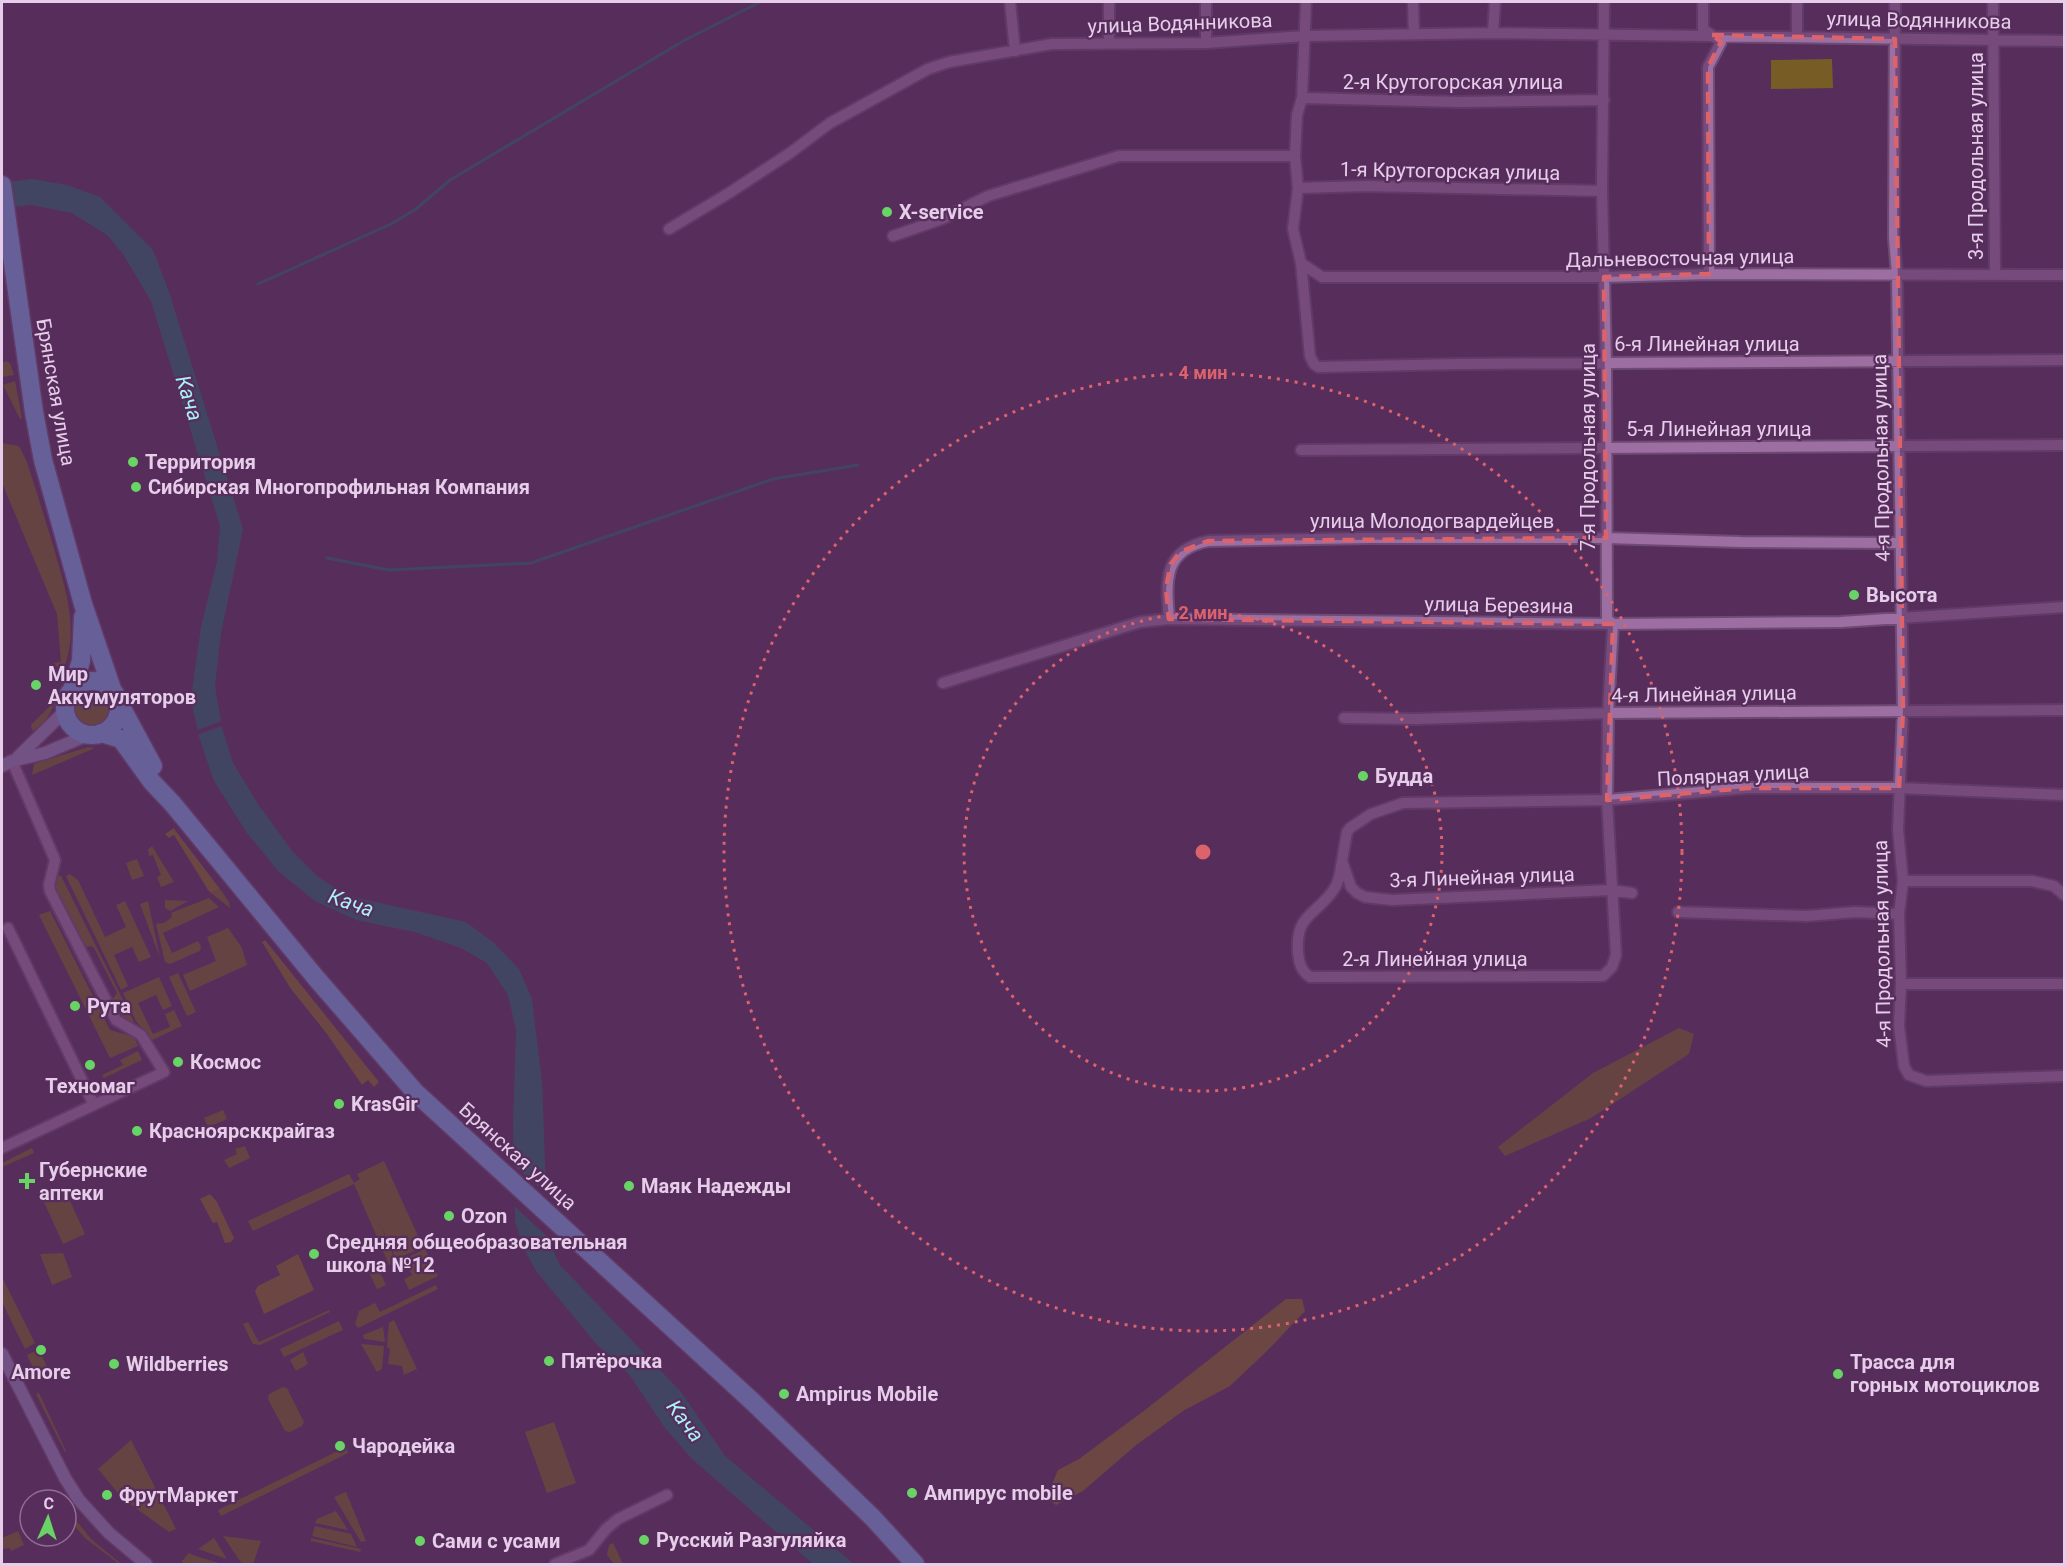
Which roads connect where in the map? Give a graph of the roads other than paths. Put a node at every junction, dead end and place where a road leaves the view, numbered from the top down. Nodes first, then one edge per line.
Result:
1 (1010, 2) edge
2 (1109, 2) edge
3 (1206, 2) edge
4 (1306, 2) edge
5 (1413, 2) edge
6 (1495, 2) edge
7 (1604, 2) edge
8 (1703, 2) edge
9 (1797, 2) edge
10 (1895, 2) edge
11 (1993, 2) edge
12 (1493, 33) junction
13 (1414, 34) junction
14 (1605, 35) junction
15 (1712, 35) junction
16 (1305, 36) junction
17 (1797, 36) junction
18 (1895, 39) junction
19 (1993, 40) junction
20 (2064, 41) edge
21 (1109, 43) junction
22 (1206, 44) junction
23 (1015, 51) junction
24 (1302, 98) junction
25 (1604, 100) junction
26 (1295, 156) junction
27 (2, 185) edge
28 (1298, 188) junction
29 (1602, 192) junction
30 (669, 230) dead end
31 (893, 236) dead end
32 (1301, 263) junction
33 (1709, 274) junction
34 (1897, 275) junction
35 (1995, 275) junction
36 (2064, 275) edge
37 (1604, 278) junction
38 (2064, 360) edge
39 (1898, 361) junction
40 (1606, 363) junction
41 (2064, 445) edge
42 (1899, 447) junction
43 (1605, 448) junction
44 (1301, 450) dead end
45 (1606, 538) junction
46 (1900, 543) junction
47 (83, 604) junction
48 (2064, 607) edge
49 (1168, 619) junction
50 (1900, 619) junction
51 (1613, 624) junction
52 (943, 683) dead end
53 (72, 690) junction
54 (115, 695) junction
55 (1903, 710) junction
56 (2064, 710) edge
57 (65, 711) junction
58 (1608, 713) junction
59 (1344, 718) dead end
60 (95, 734) junction
61 (7, 764) edge
62 (1899, 788) junction
63 (2064, 795) edge
64 (1607, 800) junction
65 (172, 802) junction
66 (1342, 861) junction
67 (1903, 880) junction
68 (1611, 890) junction
69 (1632, 893) dead end
70 (2064, 895) edge
71 (1678, 912) dead end
72 (1899, 914) junction
73 (8, 928) dead end
74 (1902, 984) junction
75 (2064, 984) edge
76 (2064, 1076) edge
77 (94, 1105) junction
78 (2, 1148) edge
79 (2, 1354) edge
80 (667, 1495) dead end
81 (146, 1564) edge
82 (555, 1564) edge
83 (915, 1564) edge

1 - 23 street
2 - 21 street
3 - 22 street
4 - 16 street
5 - 13 street
6 - 12 street
7 - 14 street, 7-я Продольная улица
8 - 15 street
9 - 17 street
10 - 18 street, 4-я Продольная улица
11 - 19 street, 3-я Продольная улица
12 - 13 street, улица Водянникова
12 - 14 street, улица Водянникова
13 - 16 street, улица Водянникова
14 - 15 street, улица Водянникова
14 - 25 street, 7-я Продольная улица
15 - 17 street, улица Водянникова
15 - 33 street
16 - 22 street, улица Водянникова
16 - 24 street
17 - 18 street, улица Водянникова
18 - 19 street, улица Водянникова
18 - 34 street, 4-я Продольная улица
19 - 20 street, улица Водянникова
19 - 35 street, 3-я Продольная улица
21 - 22 street, улица Водянникова
21 - 23 street, улица Водянникова
23 - 30 street, улица Водянникова
24 - 25 street, 2-я Крутогорская улица
24 - 26 street
25 - 29 street, 7-я Продольная улица
26 - 28 street
26 - 31 street
27 - 47 highway, Брянская улица
28 - 29 street, 1-я Крутогорская улица
28 - 32 street
29 - 37 street, 7-я Продольная улица
32 - 37 street, Дальневосточная улица
32 - 40 street, 6-я Линейная улица
33 - 34 street, Дальневосточная улица
33 - 37 street, Дальневосточная улица
34 - 35 street, Дальневосточная улица
34 - 39 street, 4-я Продольная улица
35 - 36 street, Дальневосточная улица
37 - 40 street, 7-я Продольная улица
38 - 39 street, 6-я Линейная улица
39 - 40 street, 6-я Линейная улица
39 - 42 street, 4-я Продольная улица
40 - 43 street, 7-я Продольная улица
41 - 42 street, 5-я Линейная улица
42 - 43 street, 5-я Линейная улица
42 - 46 street, 4-я Продольная улица
43 - 44 street, 5-я Линейная улица
43 - 45 street, 7-я Продольная улица
45 - 46 street, улица Молодогвардейцев
45 - 49 street, улица Молодогвардейцев
45 - 51 street, 7-я Продольная улица
46 - 50 street, 4-я Продольная улица
47 - 53 highway, Брянская улица
47 - 54 highway, Брянская улица
48 - 50 street, улица Березина
49 - 51 street, улица Березина
49 - 52 street, улица Березина
50 - 51 street, улица Березина
50 - 55 street, 4-я Продольная улица
51 - 58 street, 7-я Продольная улица
53 - 54 highway
53 - 57 highway, Брянская улица
54 - 60 highway
54 - 65 highway, Брянская улица
55 - 56 street, 4-я Линейная улица
55 - 58 street, 4-я Линейная улица
55 - 62 street, 4-я Продольная улица
57 - 60 highway, Брянская улица
57 - 61 street
58 - 59 street, 4-я Линейная улица
58 - 64 street, 7-я Продольная улица
60 - 61 street
60 - 65 highway, Брянская улица
61 - 77 street
62 - 63 street, Полярная улица
62 - 64 street, Полярная улица
62 - 67 street, 4-я Продольная улица
64 - 66 street, Полярная улица
64 - 68 street, 7-я Продольная улица
65 - 83 highway, Брянская улица
66 - 68 street, 3-я Линейная улица
66 - 68 street, 2-я Линейная улица
67 - 70 street
67 - 72 street, 4-я Продольная улица
68 - 69 street, 3-я Линейная улица
71 - 72 street
72 - 74 street, 4-я Продольная улица
73 - 77 street
74 - 75 street
74 - 76 street, 4-я Продольная улица
77 - 78 street
79 - 81 street
80 - 82 street

